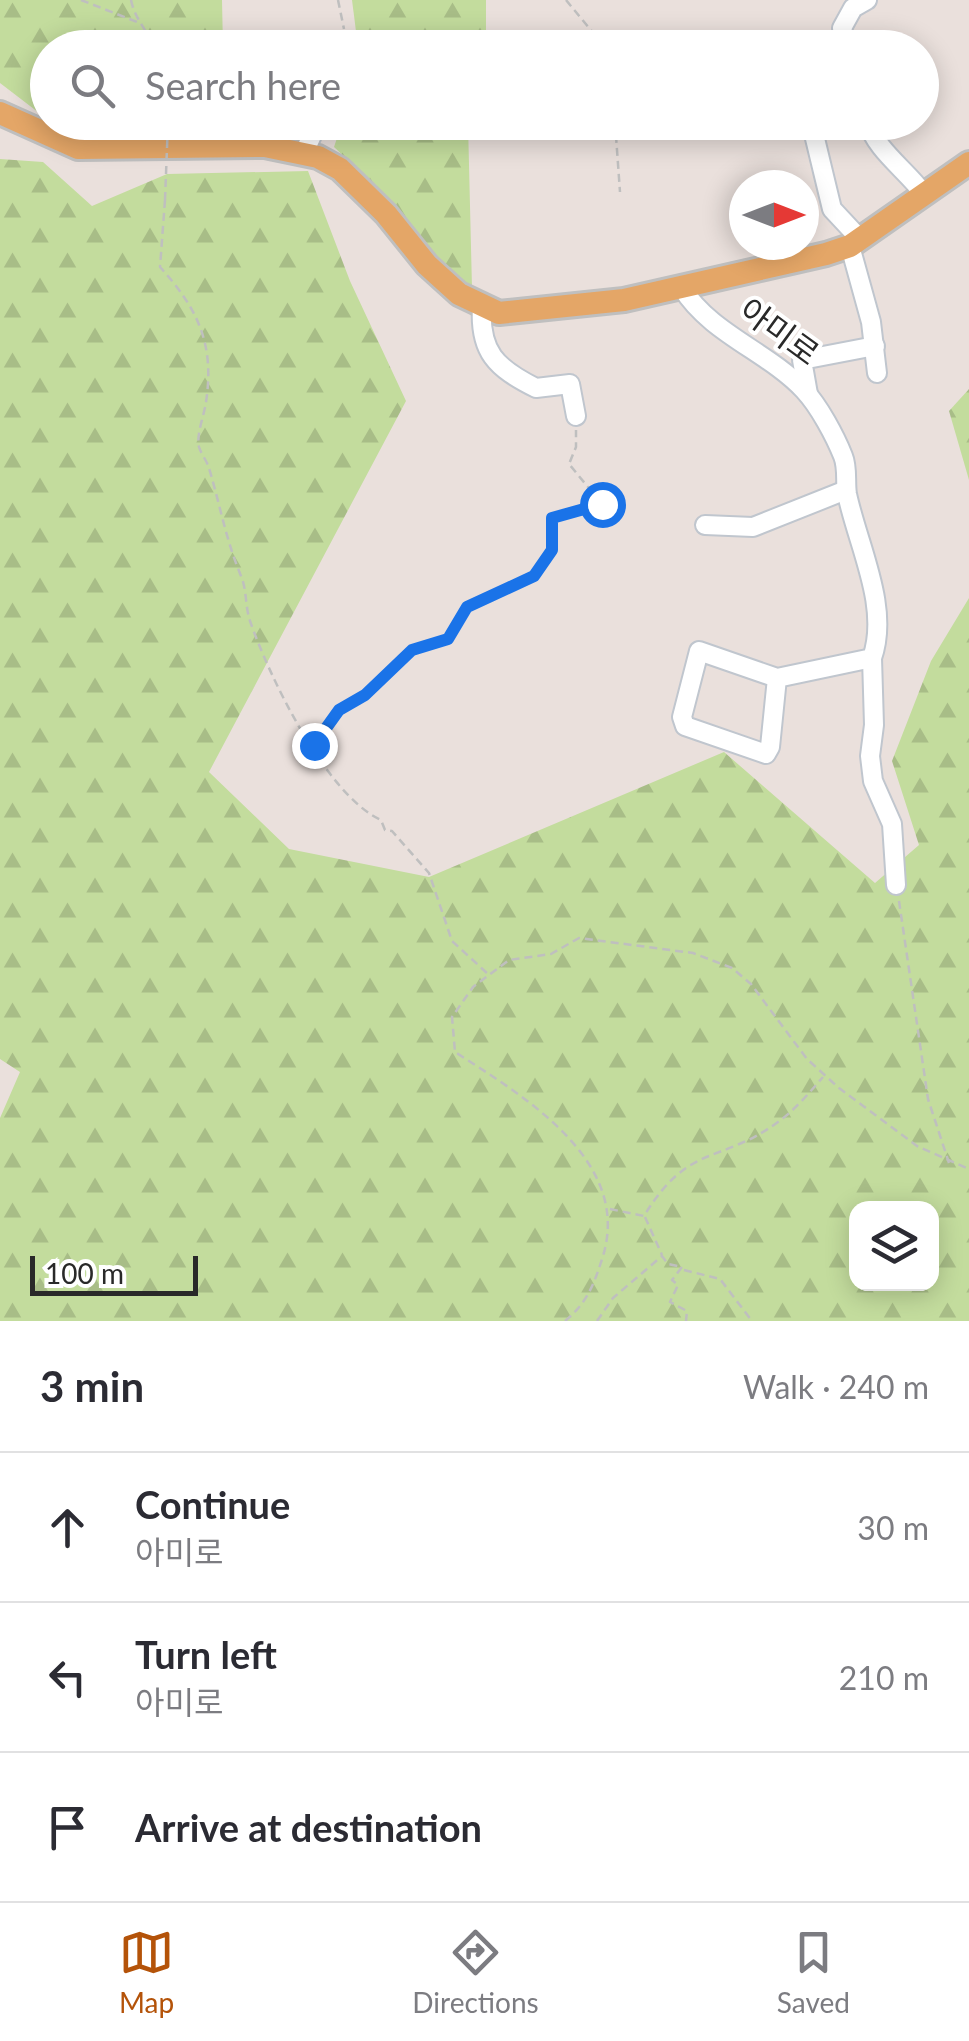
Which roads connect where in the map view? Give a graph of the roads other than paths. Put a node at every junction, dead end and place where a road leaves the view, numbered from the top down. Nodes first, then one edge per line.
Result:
1 (867, 0) edge
2 (842, 30) edge
3 (0, 113) edge
4 (30, 126) edge
5 (60, 140) edge
6 (310, 140) edge
7 (815, 140) edge
8 (874, 140) edge
9 (304, 153) junction
10 (969, 163) edge
11 (924, 192) junction
12 (855, 242) junction
13 (682, 288) junction
14 (482, 306) junction
15 (876, 346) junction
16 (876, 374) dead end
17 (808, 394) junction
18 (576, 416) road end
19 (846, 490) junction
20 (706, 525) dead end
21 (872, 658) junction
22 (777, 678) junction
23 (896, 885) road end

1 - 2 street
3 - 4 main road, 아미로
5 - 9 main road, 아미로
6 - 9 street
7 - 12 street, 아미로
8 - 11 street
9 - 14 main road, 아미로
10 - 11 main road, 아미로
11 - 12 main road, 아미로
12 - 13 main road, 아미로
12 - 15 street, 아미로
13 - 14 main road, 아미로
13 - 17 street, 아미로
14 - 18 street
15 - 16 street, 아미로
15 - 17 street
17 - 19 street, 아미로
19 - 20 street
19 - 21 street, 아미로
21 - 22 street
21 - 23 street, 아미로
22 - 22 street

